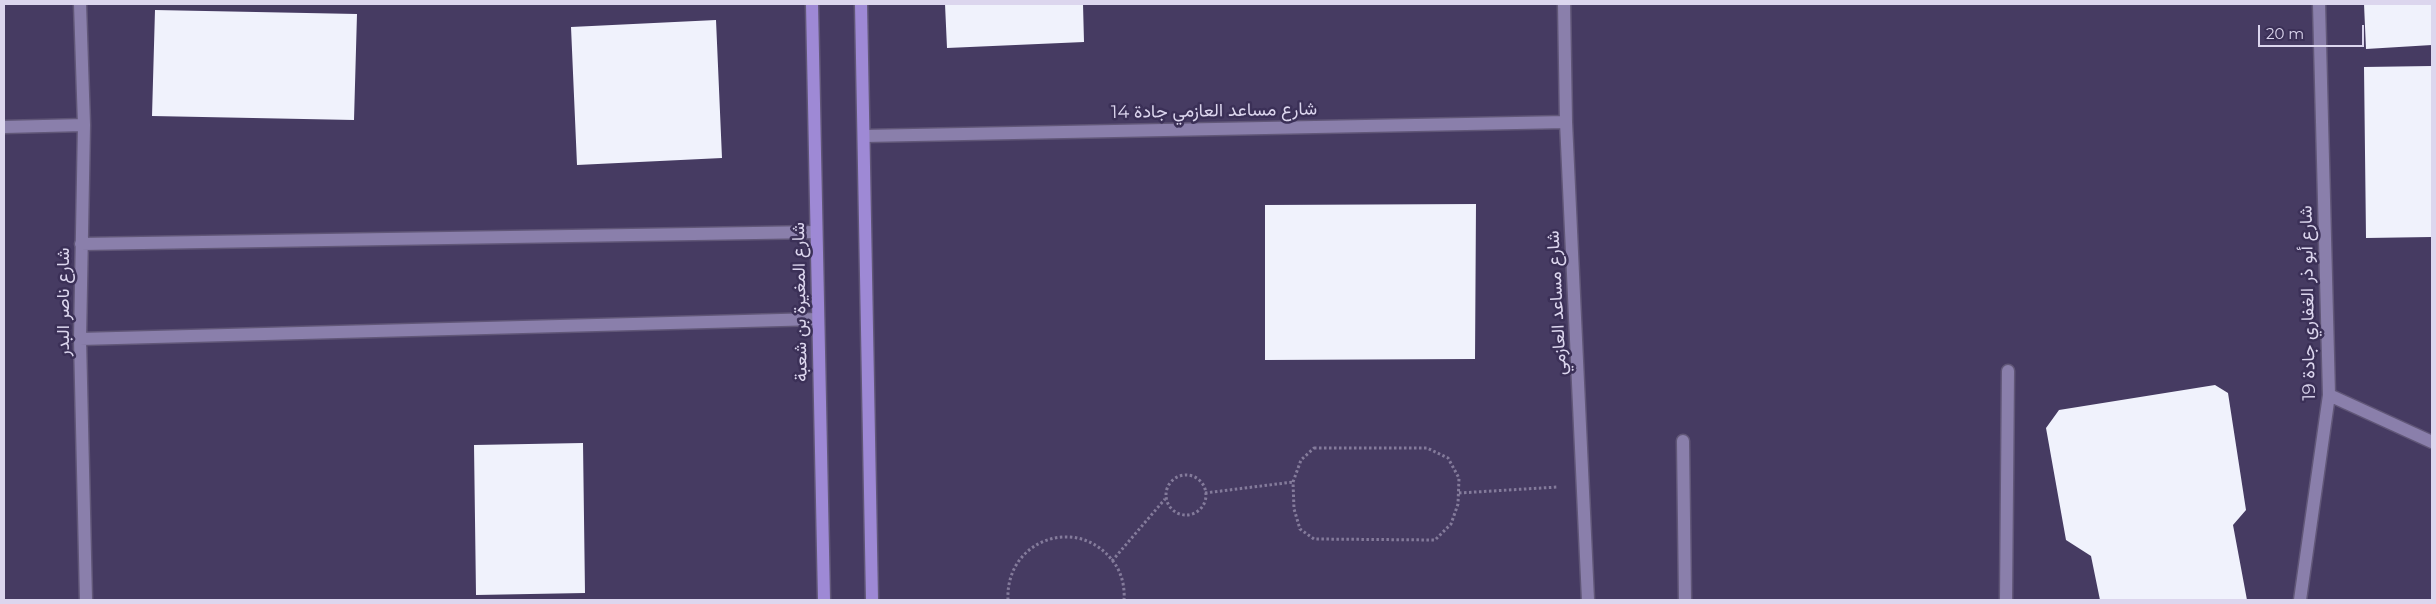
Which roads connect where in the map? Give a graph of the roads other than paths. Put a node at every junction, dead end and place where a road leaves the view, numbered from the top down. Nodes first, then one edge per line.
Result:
1 (80, 4) edge
2 (812, 4) edge
3 (861, 4) edge
4 (1564, 4) edge
5 (2319, 4) edge
6 (1566, 122) junction
7 (84, 125) junction
8 (4, 126) edge
9 (864, 136) junction
10 (816, 232) junction
11 (81, 244) junction
12 (818, 319) junction
13 (80, 339) junction
14 (2008, 371) dead end
15 (2329, 395) junction
16 (1683, 441) dead end
17 (2432, 442) edge
18 (86, 600) edge
19 (824, 600) edge
20 (872, 600) edge
21 (1588, 600) edge
22 (1685, 600) edge
23 (2006, 600) edge
24 (2300, 600) edge

1 - 7 street, شارع ناصر البدر
2 - 10 main road, شارع المغيرة بن شعبة
3 - 9 main road
4 - 6 street, شارع مساعد العازمي
5 - 15 street, شارع أبو ذر الغفاري جادة 19
6 - 9 street, شارع مساعد العازمي جادة 14
6 - 21 street, شارع مساعد العازمي
7 - 8 street
7 - 11 street, شارع ناصر البدر
9 - 20 main road
10 - 11 street
10 - 12 main road, شارع المغيرة بن شعبة
11 - 13 street, شارع ناصر البدر
12 - 13 street
12 - 19 main road, شارع المغيرة بن شعبة
13 - 18 street, شارع ناصر البدر
14 - 23 street
15 - 17 street
15 - 24 street, شارع أبو ذر الغفاري جادة 19
16 - 22 street

